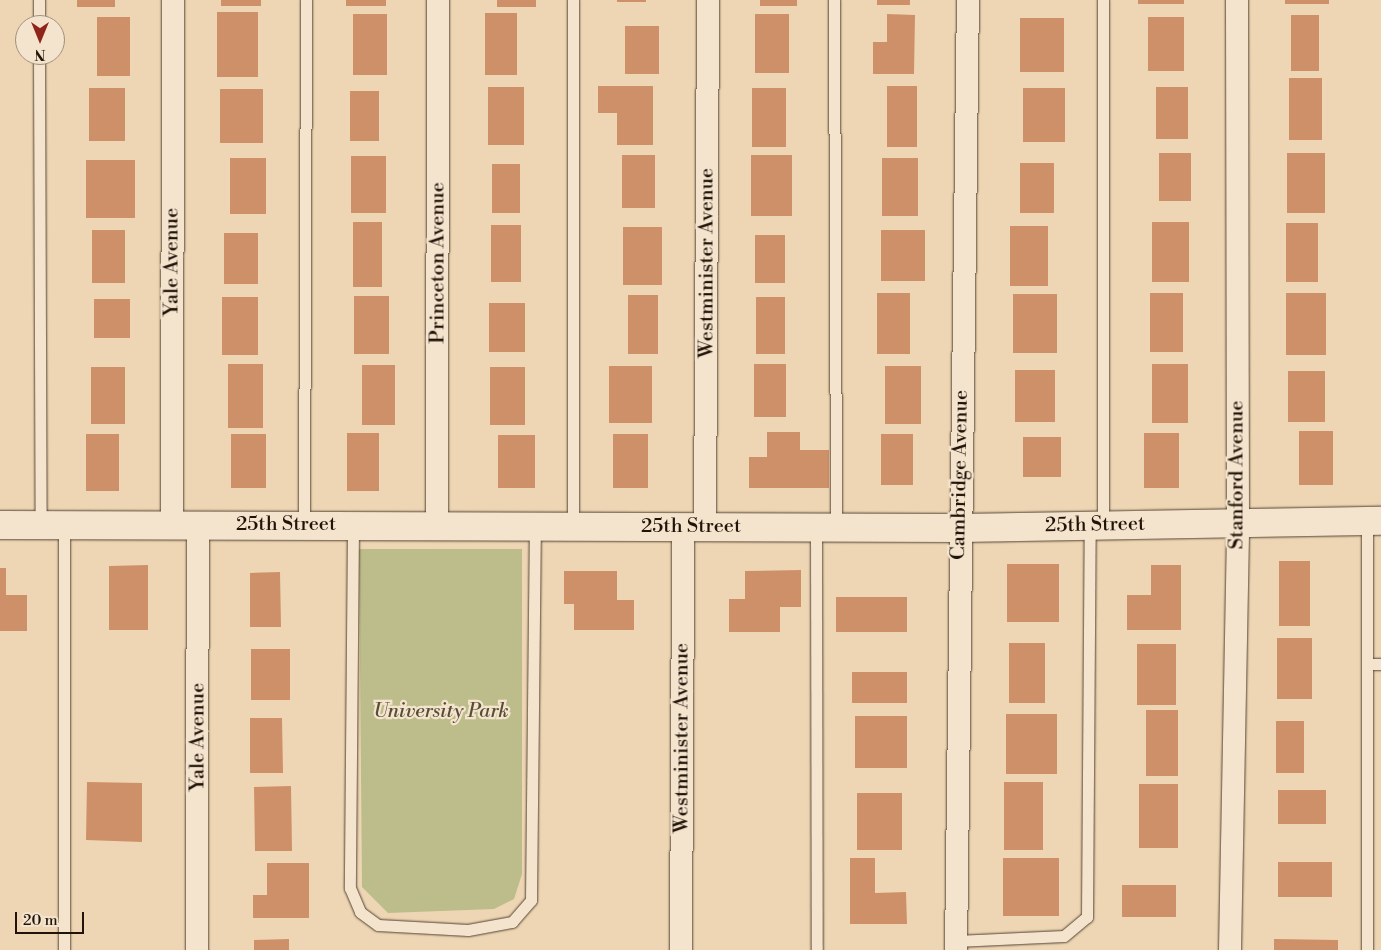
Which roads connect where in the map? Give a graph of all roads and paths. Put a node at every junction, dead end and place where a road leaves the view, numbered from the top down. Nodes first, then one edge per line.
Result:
1 (39, 0) edge
2 (173, 0) edge
3 (306, 0) edge
4 (438, 0) edge
5 (573, 0) edge
6 (708, 0) edge
7 (834, 0) edge
8 (968, 0) edge
9 (1103, 0) edge
10 (1236, 0) edge
11 (39, 15) edge
12 (39, 65) edge
13 (1374, 521) edge
14 (1238, 522) junction
15 (52, 524) junction
16 (185, 524) junction
17 (304, 524) junction
18 (0, 525) edge
19 (352, 525) junction
20 (437, 525) junction
21 (1096, 525) junction
22 (535, 526) junction
23 (573, 526) junction
24 (694, 526) junction
25 (826, 527) junction
26 (959, 528) junction
27 (1366, 664) junction
28 (1381, 664) edge
29 (956, 945) edge
30 (64, 950) edge
31 (198, 950) edge
32 (681, 950) edge
33 (816, 950) edge
34 (1230, 950) edge
35 (1366, 950) edge

1 - 11 lane
2 - 16 street, Yale Avenue
3 - 17 lane
4 - 20 street, Princeton Avenue
5 - 23 lane
6 - 24 street, Westminister Avenue
7 - 25 lane
8 - 26 street, Cambridge Avenue
9 - 21 lane
10 - 14 street, Stanford Avenue
12 - 15 lane
13 - 14 street, 25th Street
13 - 27 lane
14 - 21 street, 25th Street
14 - 34 street, Stanford Avenue
15 - 16 street, 25th Street
15 - 18 street, 25th Street
15 - 30 lane
16 - 17 street, 25th Street
16 - 31 street, Yale Avenue
17 - 19 street, 25th Street
19 - 20 street, 25th Street
19 - 22 lane
20 - 22 street, 25th Street
21 - 26 street, 25th Street
21 - 29 lane
22 - 23 street, 25th Street
23 - 24 street, 25th Street
24 - 25 street, 25th Street
24 - 32 street, Westminister Avenue
25 - 26 street, 25th Street
25 - 33 lane
26 - 29 street, Cambridge Avenue
27 - 28 lane
27 - 35 lane

